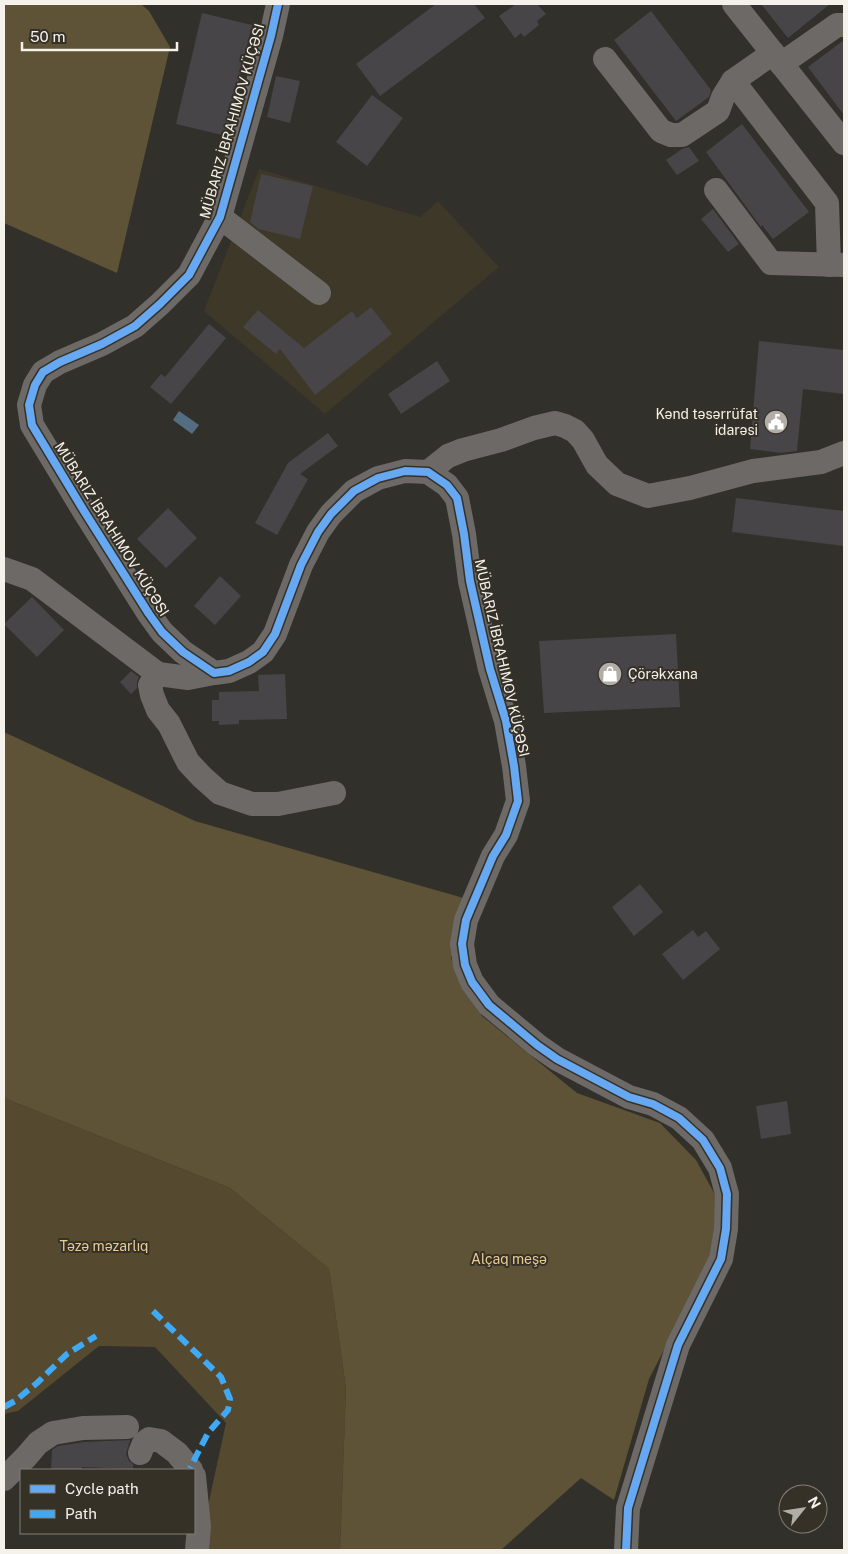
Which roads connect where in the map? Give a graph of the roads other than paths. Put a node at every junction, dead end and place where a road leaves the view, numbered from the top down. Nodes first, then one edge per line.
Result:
1 (278, 4) edge
2 (734, 4) edge
3 (844, 25) edge
4 (777, 58) junction
5 (605, 59) dead end
6 (733, 81) junction
7 (844, 143) edge
8 (716, 190) dead end
9 (220, 217) junction
10 (837, 265) edge
11 (319, 293) dead end
12 (844, 453) edge
13 (428, 472) junction
14 (4, 569) edge
15 (214, 673) junction
16 (158, 674) junction
17 (334, 792) dead end
18 (127, 1427) dead end
19 (140, 1453) dead end
20 (190, 1469) edge
21 (4, 1479) edge
22 (195, 1489) edge
23 (197, 1550) edge
24 (626, 1550) edge

1 - 9 street, MÜBARIZ İBRAHIMOV KÜÇƏSI
2 - 4 street
3 - 4 street
4 - 6 street
4 - 7 street
5 - 6 street
6 - 10 street
8 - 10 street
9 - 11 street
9 - 15 street, MÜBARIZ İBRAHIMOV KÜÇƏSI
12 - 13 street
13 - 15 street
13 - 24 street, MÜBARIZ İBRAHIMOV KÜÇƏSI
14 - 16 street
15 - 16 street
16 - 17 street
18 - 21 street
19 - 20 street
22 - 23 street

